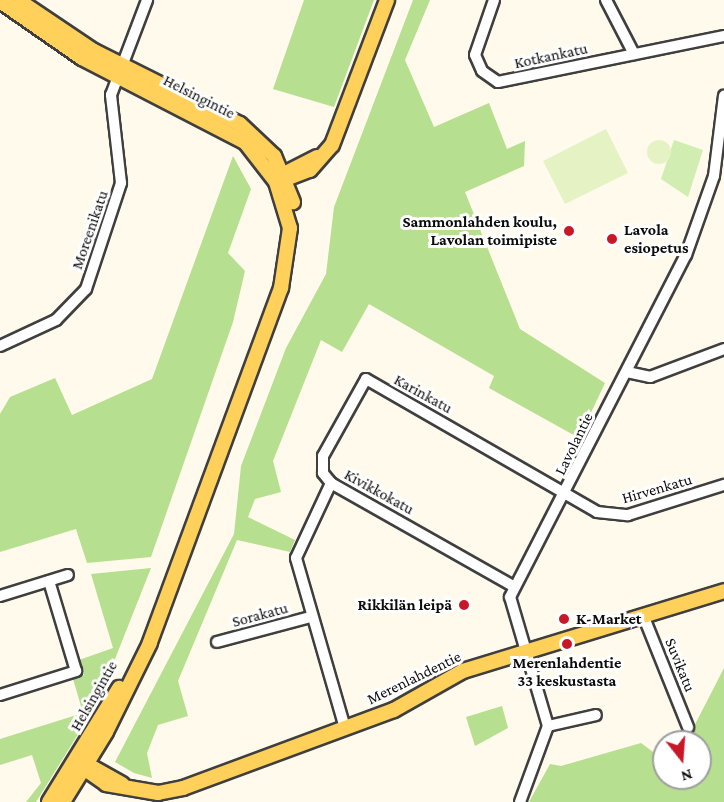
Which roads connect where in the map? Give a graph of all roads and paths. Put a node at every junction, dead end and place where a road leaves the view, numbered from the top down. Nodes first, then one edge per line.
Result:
1 (18, 0) edge
2 (147, 0) edge
3 (387, 0) edge
4 (495, 0) edge
5 (606, 0) edge
6 (0, 1) edge
7 (724, 36) edge
8 (634, 54) junction
9 (119, 71) junction
10 (724, 96) edge
11 (720, 166) edge
12 (282, 179) junction
13 (0, 346) edge
14 (724, 349) edge
15 (627, 372) junction
16 (331, 483) junction
17 (724, 485) edge
18 (567, 493) junction
19 (68, 576) dead end
20 (49, 581) junction
21 (513, 586) junction
22 (724, 591) edge
23 (0, 596) edge
24 (643, 615) junction
25 (310, 617) junction
26 (217, 642) dead end
27 (526, 651) junction
28 (0, 694) edge
29 (596, 715) dead end
30 (548, 726) junction
31 (688, 727) dead end
32 (345, 728) junction
33 (83, 765) junction
34 (49, 802) edge
35 (63, 802) edge
36 (520, 802) edge

1 - 9 main road, Helsingintie
2 - 9 street, Moreenikatu
3 - 12 main road
4 - 8 street, Kotkankatu
5 - 8 street
6 - 9 main road, Helsingintie
7 - 8 street, Kotkankatu
9 - 12 main road, Helsingintie
9 - 13 street, Moreenikatu
10 - 11 street, Lavolantie
11 - 15 street, Lavolantie
12 - 33 main road, Helsingintie
14 - 15 street
15 - 18 street, Lavolantie
16 - 18 street, Karinkatu
16 - 21 street, Kivikkokatu
16 - 25 street, Kivikkokatu
17 - 18 street, Hirvenkatu
18 - 21 street, Lavolantie
19 - 20 street
20 - 23 street
20 - 28 street
21 - 27 street
22 - 24 main road, Merenlahdentie
24 - 27 main road, Merenlahdentie
24 - 31 street, Suvikatu
25 - 26 street, Sorakatu
25 - 32 street, Kivikkokatu
27 - 30 street
27 - 32 main road, Merenlahdentie
29 - 30 street
30 - 36 street
32 - 33 main road, Merenlahdentie
33 - 34 main road, Helsingintie
33 - 35 main road, Helsingintie

